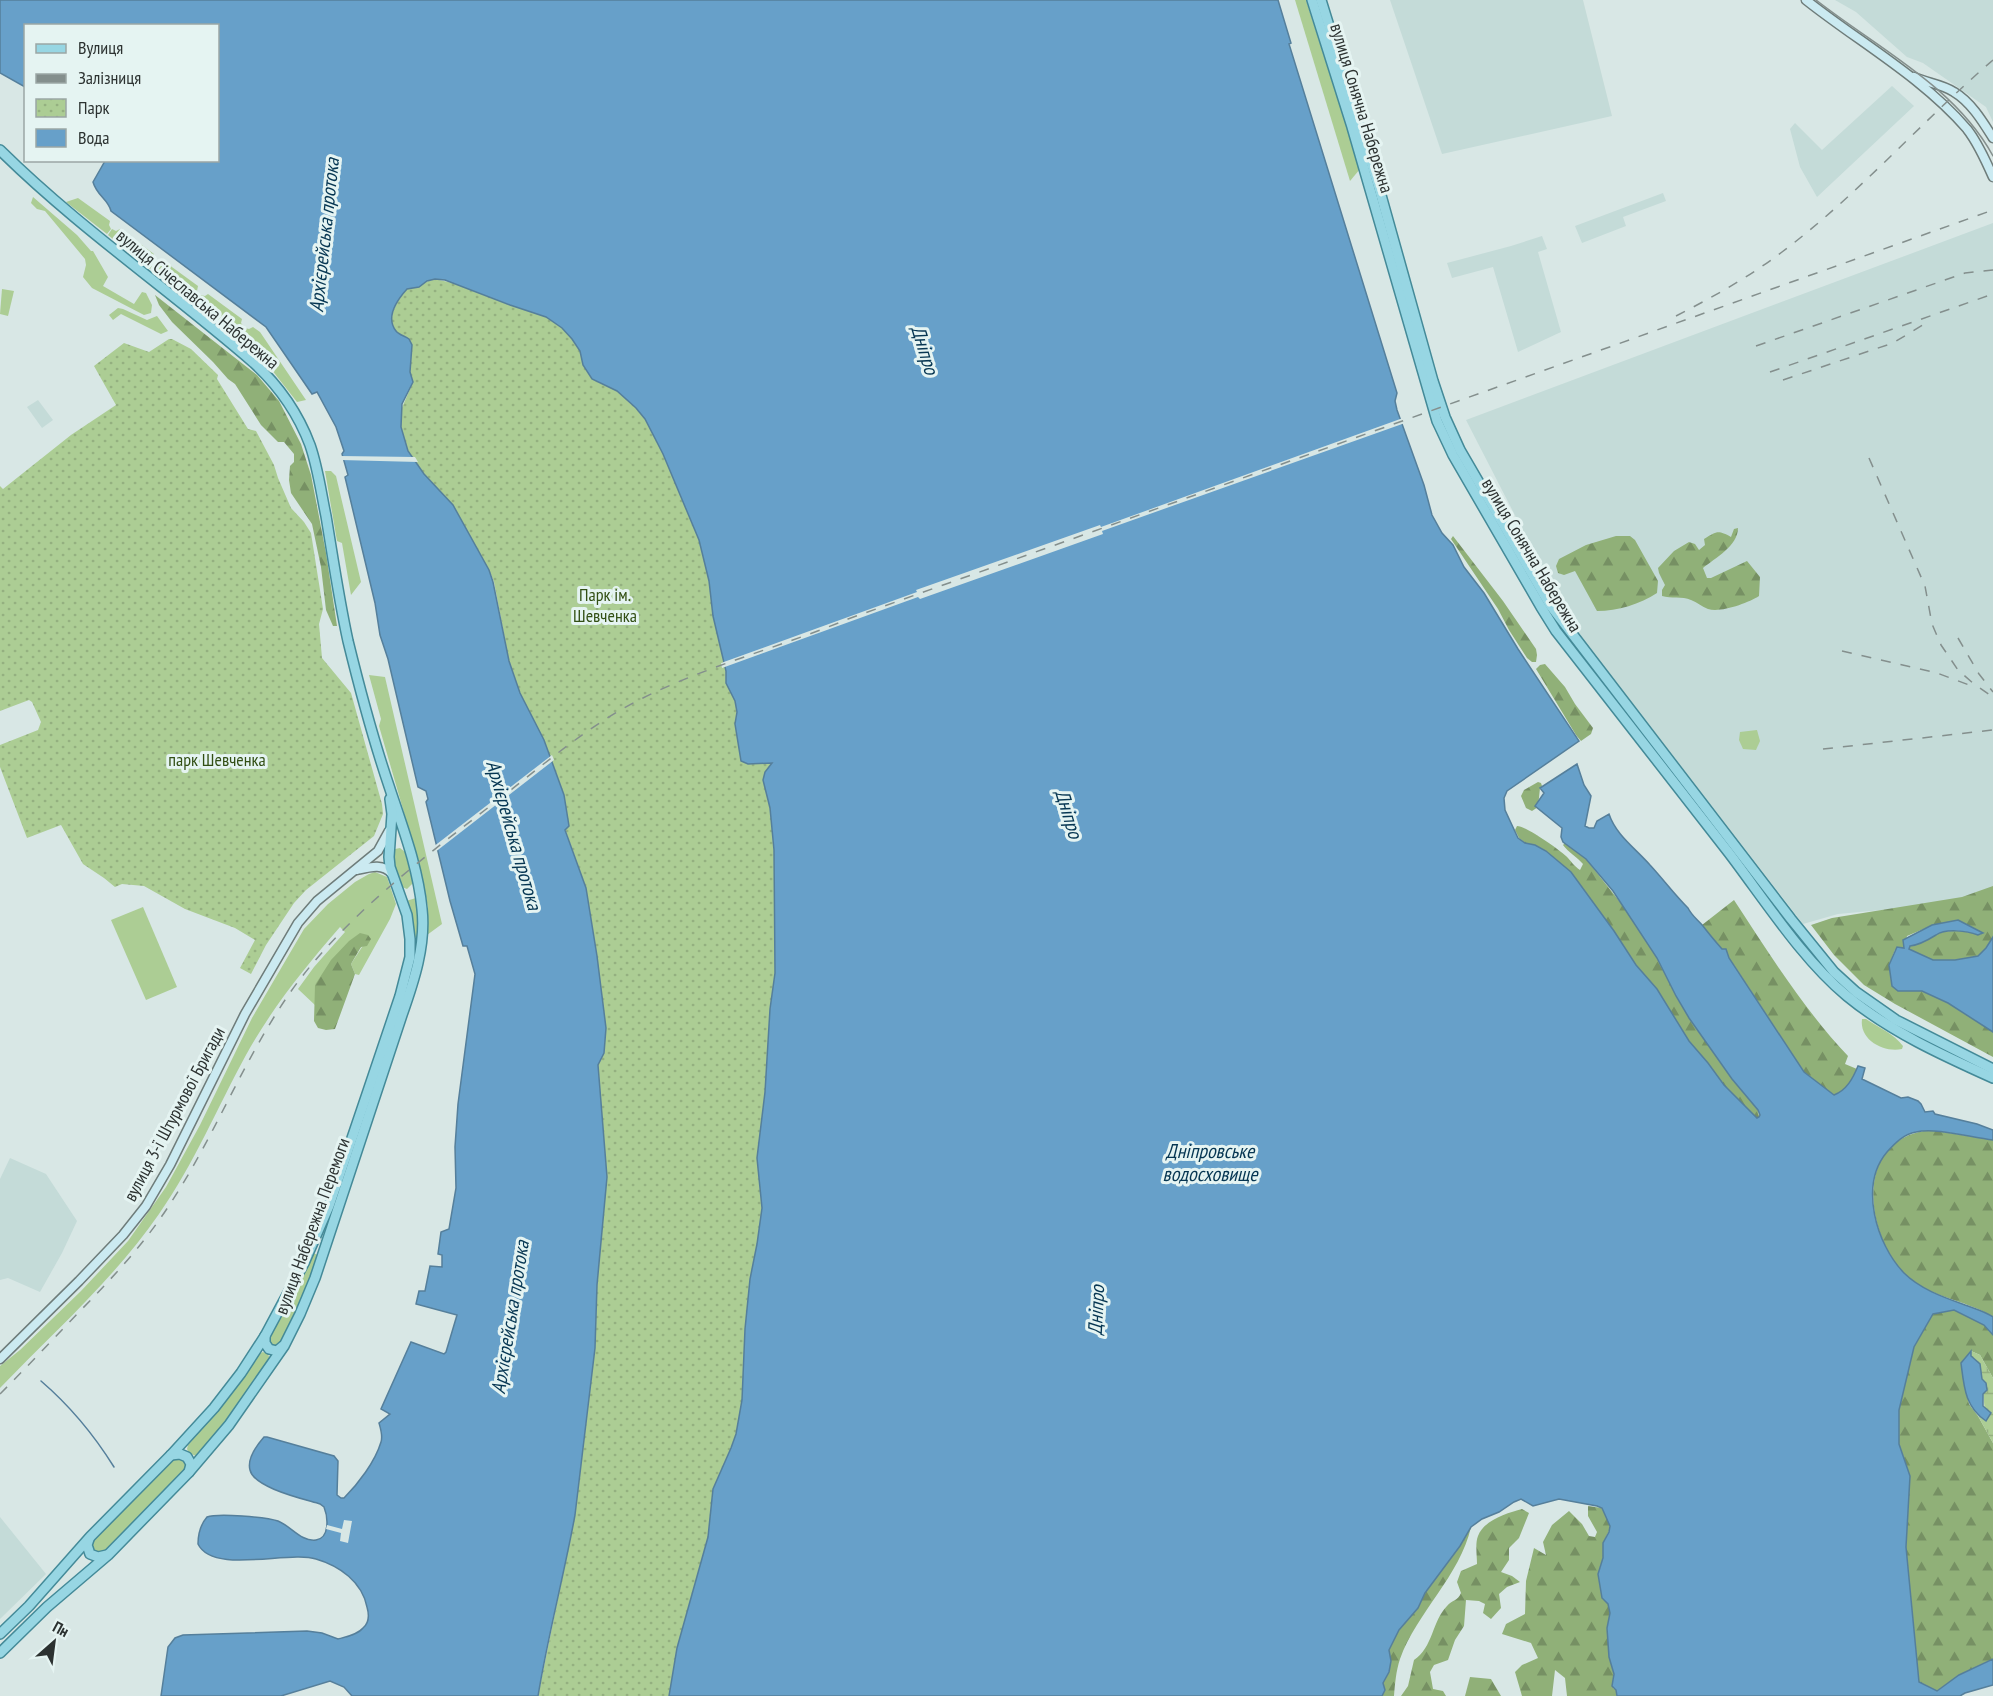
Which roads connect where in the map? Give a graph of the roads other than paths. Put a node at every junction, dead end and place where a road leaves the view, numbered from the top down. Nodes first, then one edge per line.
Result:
1 (1312, 0) edge
2 (1321, 0) edge
3 (1806, 0) edge
4 (1903, 71) junction
5 (1993, 138) edge
6 (0, 150) edge
7 (1993, 177) edge
8 (389, 787) junction
9 (391, 825) junction
10 (389, 845) junction
11 (409, 850) junction
12 (378, 851) junction
13 (357, 870) junction
14 (392, 875) junction
15 (418, 884) junction
16 (400, 892) junction
17 (1993, 1069) edge
18 (1993, 1078) edge
19 (265, 1336) junction
20 (284, 1346) junction
21 (0, 1359) edge
22 (171, 1455) junction
23 (189, 1472) junction
24 (90, 1537) junction
25 (108, 1555) junction
26 (0, 1634) edge
27 (0, 1653) edge

1 - 18 main road, вулиця Сонячна Набережна
2 - 17 main road, вулиця Сонячна Набережна
3 - 4 main road
4 - 5 main road
4 - 7 main road
6 - 8 main road, вулиця Січеславська Набережна
8 - 9 main road, вулиця Січеславська Набережна
8 - 11 main road, вулиця Січеславська Набережна
9 - 10 main road, вулиця Січеславська Набережна
9 - 12 main road, вулиця 3-ї Штурмової Бригади
10 - 11 main road
10 - 12 main road, вулиця 3-ї Штурмової Бригади
10 - 14 main road, вулиця Набережна Перемоги
11 - 15 main road, вулиця Набережна Перемоги
12 - 13 main road, вулиця 3-ї Штурмової Бригади
13 - 14 main road
13 - 21 main road, вулиця 3-ї Штурмової Бригади
14 - 16 main road, вулиця Набережна Перемоги
15 - 16 main road
15 - 20 main road, вулиця Набережна Перемоги
16 - 19 main road, вулиця Набережна Перемоги
19 - 20 main road
19 - 22 main road, вулиця Набережна Перемоги
20 - 23 main road, вулиця Набережна Перемоги
22 - 23 main road
22 - 24 main road, вулиця Набережна Перемоги
23 - 25 main road, вулиця Набережна Перемоги
24 - 25 main road
24 - 26 main road, вулиця Набережна Перемоги
25 - 27 main road, вулиця Набережна Перемоги

